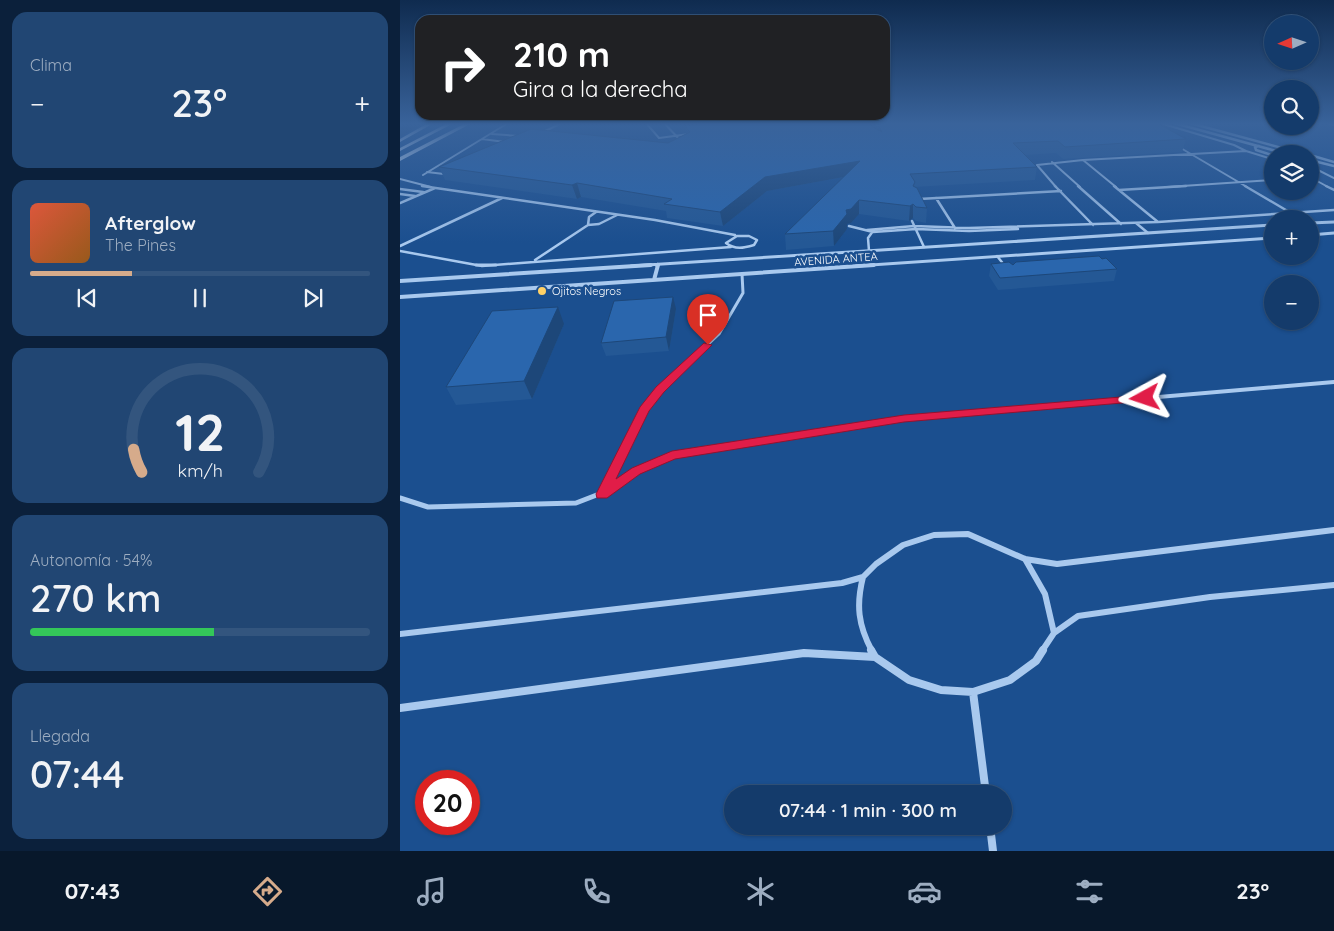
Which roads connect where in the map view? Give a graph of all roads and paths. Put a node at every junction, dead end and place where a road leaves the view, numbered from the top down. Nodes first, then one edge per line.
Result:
1 (443, 163) edge
2 (1048, 163) edge
3 (1053, 163) edge
4 (1085, 163) edge
5 (1208, 163) edge
6 (1321, 163) edge
7 (1334, 166) edge
8 (1319, 170) edge
9 (427, 172) junction
10 (423, 175) dead end
11 (442, 176) edge
12 (1334, 178) edge
13 (400, 179) edge
14 (1264, 180) edge
15 (1240, 182) junction
16 (1319, 182) edge
17 (435, 187) junction
18 (400, 189) edge
19 (1118, 190) junction
20 (1334, 190) edge
21 (1061, 191) junction
22 (424, 192) junction
23 (400, 194) edge
24 (415, 196) junction
25 (503, 197) junction
26 (936, 198) junction
27 (915, 199) edge
28 (400, 203) edge
29 (1287, 210) edge
30 (1334, 210) edge
31 (1319, 211) edge
32 (596, 212) junction
33 (618, 215) junction
34 (1264, 215) edge
35 (912, 221) edge
36 (1158, 222) junction
37 (1334, 222) edge
38 (1136, 223) junction
39 (1319, 223) edge
40 (1121, 224) junction
41 (588, 225) junction
42 (1093, 225) junction
43 (849, 226) edge
44 (914, 226) junction
45 (1264, 226) edge
46 (1027, 227) junction
47 (954, 228) junction
48 (916, 229) junction
49 (873, 230) junction
50 (957, 231) junction
51 (1148, 233) junction
52 (1334, 233) edge
53 (1319, 234) edge
54 (738, 236) junction
55 (1264, 239) edge
56 (400, 246) edge
57 (731, 247) junction
58 (924, 247) junction
59 (1090, 250) junction
60 (400, 251) edge
61 (869, 251) junction
62 (997, 256) junction
63 (1093, 256) edge
64 (533, 261) junction
65 (658, 264) junction
66 (1006, 268) edge
67 (742, 274) junction
68 (400, 279) edge
69 (654, 280) junction
70 (400, 297) edge
71 (1334, 382) edge
72 (602, 494) junction
73 (400, 498) edge
74 (1334, 530) edge
75 (1026, 559) junction
76 (863, 577) junction
77 (1334, 585) edge
78 (1054, 633) junction
79 (400, 634) edge
80 (875, 658) junction
81 (973, 692) junction
82 (400, 708) edge
83 (985, 785) edge
84 (991, 835) edge
85 (993, 851) edge

1 - 9 lane
2 - 21 lane
3 - 40 lane
4 - 19 lane
5 - 15 lane
6 - 7 street
8 - 12 lane
9 - 10 lane
9 - 11 lane
13 - 17 lane
14 - 15 lane
15 - 19 lane
15 - 29 lane
16 - 20 lane
17 - 22 lane
17 - 25 lane
18 - 22 lane
19 - 36 lane
21 - 26 lane
21 - 42 lane
22 - 24 lane
23 - 24 lane
24 - 28 lane
25 - 32 lane
25 - 56 lane
26 - 27 lane
26 - 47 lane
30 - 31 lane
32 - 33 lane
32 - 41 lane
33 - 41 lane
33 - 54 lane
34 - 36 lane
35 - 44 lane
36 - 38 lane
37 - 39 street
38 - 40 lane
38 - 51 lane
40 - 42 lane
41 - 64 lane
42 - 46 lane
43 - 49 lane
44 - 47 lane
44 - 48 lane
44 - 49 lane
45 - 51 street, AVENIDA ANTEA
46 - 47 lane
46 - 50 lane
47 - 50 lane
48 - 49 lane
48 - 50 lane
48 - 58 lane
49 - 61 lane
51 - 58 street, AVENIDA ANTEA
52 - 53 street
54 - 57 lane
54 - 57 lane
55 - 59 street, AVENIDA ANTEA
57 - 64 lane
58 - 61 street, AVENIDA ANTEA
59 - 62 street, AVENIDA ANTEA
59 - 63 lane
60 - 64 lane
61 - 65 street, AVENIDA ANTEA
62 - 66 lane
62 - 67 street, AVENIDA ANTEA
65 - 68 street, AVENIDA ANTEA
65 - 69 street
67 - 69 street, AVENIDA ANTEA
67 - 72 lane
69 - 70 street, AVENIDA ANTEA
71 - 72 lane
72 - 73 lane
74 - 75 street
75 - 76 street
75 - 78 street
76 - 79 street
76 - 80 street
77 - 78 street
78 - 81 street
80 - 81 street
80 - 82 street
81 - 83 street
84 - 85 street

